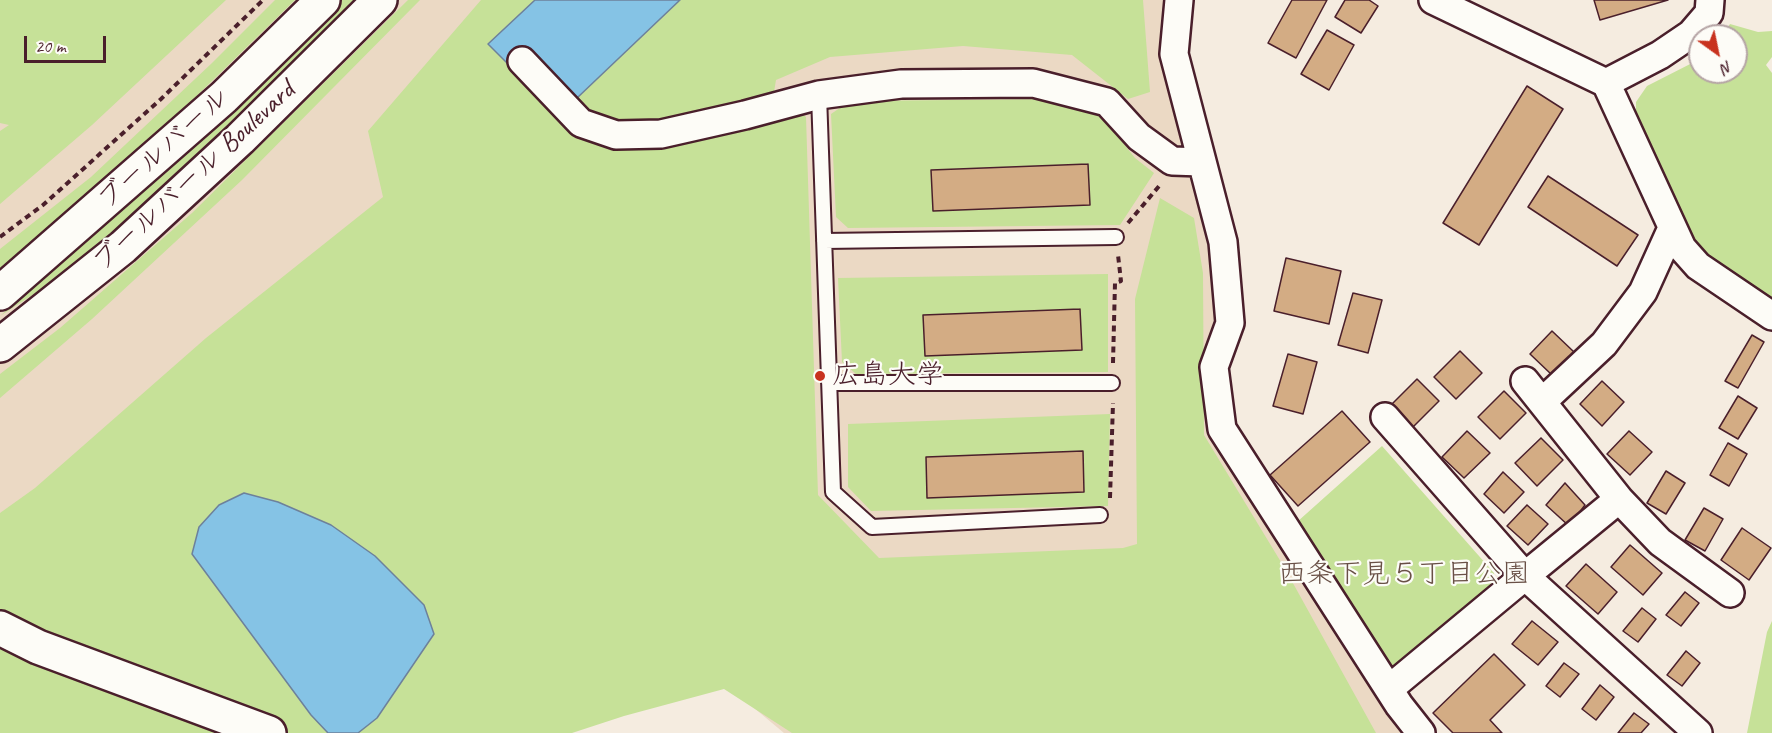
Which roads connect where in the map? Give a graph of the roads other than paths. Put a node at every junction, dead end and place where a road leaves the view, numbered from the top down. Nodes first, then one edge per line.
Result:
1 (323, 0) edge
2 (380, 0) edge
3 (1179, 0) edge
4 (1433, 0) edge
5 (1710, 0) edge
6 (522, 62) dead end
7 (1606, 83) junction
8 (819, 95) junction
9 (1191, 162) junction
10 (1672, 228) junction
11 (1116, 237) road end
12 (824, 241) junction
13 (0, 293) edge
14 (1772, 316) edge
15 (0, 345) edge
16 (1525, 381) dead end
17 (830, 383) junction
18 (1112, 383) dead end
19 (1542, 402) junction
20 (1385, 417) dead end
21 (1619, 499) junction
22 (1100, 515) dead end
23 (1526, 576) junction
24 (1730, 593) dead end
25 (0, 628) edge
26 (1389, 689) junction
27 (269, 733) edge
28 (1421, 733) edge
29 (1698, 733) edge

1 - 13 street, ブールバール
2 - 15 street, ブールバール Boulevard
3 - 9 street
4 - 7 street
5 - 7 street
6 - 8 street
7 - 10 street
8 - 9 street
8 - 12 lane
9 - 26 street
10 - 14 street
10 - 19 street
11 - 12 lane
12 - 17 lane
16 - 19 street
17 - 18 lane
17 - 22 lane
19 - 21 street
20 - 23 street
21 - 23 street
21 - 24 street
23 - 26 street
23 - 29 street
25 - 27 street
26 - 28 street

